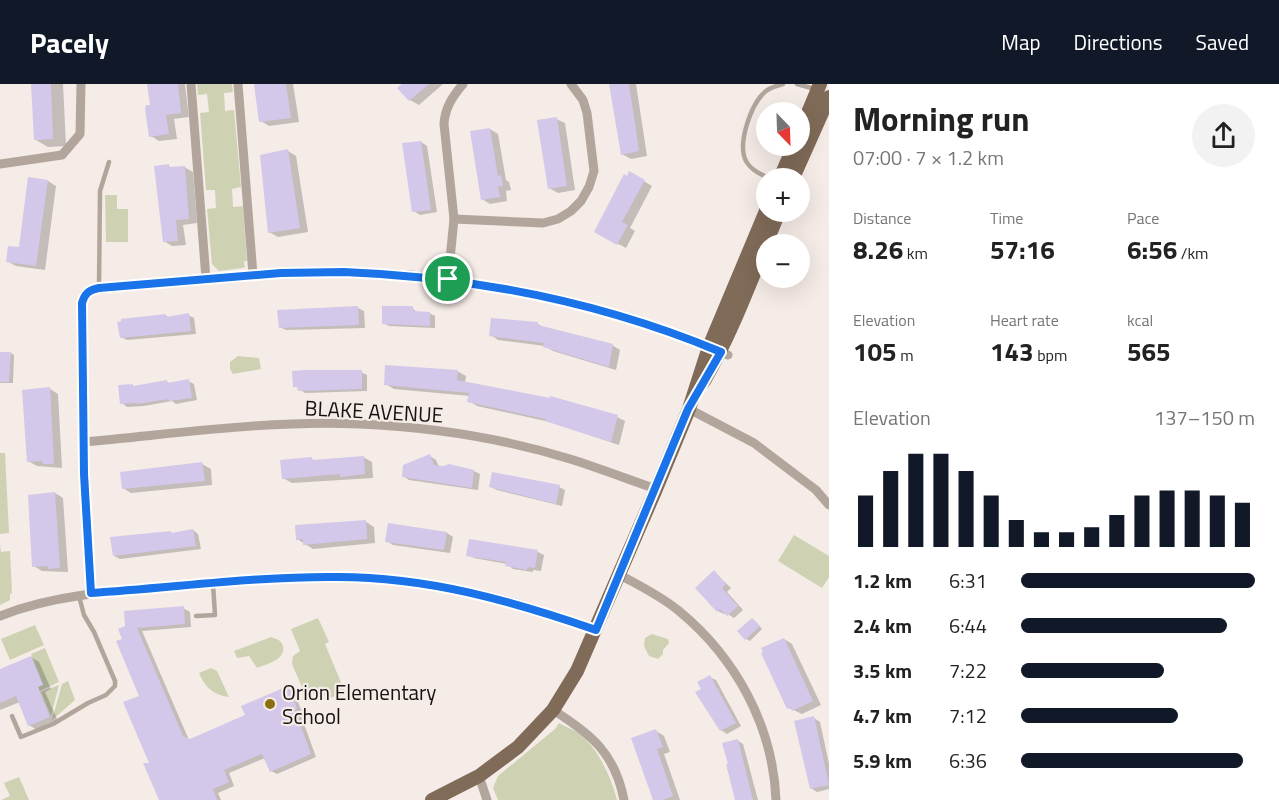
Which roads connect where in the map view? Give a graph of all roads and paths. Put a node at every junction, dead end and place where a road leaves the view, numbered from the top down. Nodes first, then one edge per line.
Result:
1 (81, 84) edge
2 (191, 84) edge
3 (238, 84) edge
4 (463, 84) edge
5 (571, 84) edge
6 (783, 84) edge
7 (797, 84) edge
8 (822, 90) edge
9 (810, 113) edge
10 (109, 162) dead end
11 (0, 164) edge
12 (796, 168) edge
13 (756, 171) edge
14 (454, 219) junction
15 (762, 222) edge
16 (775, 222) edge
17 (253, 275) junction
18 (206, 279) junction
19 (448, 279) junction
20 (99, 288) junction
21 (719, 351) junction
22 (688, 409) junction
23 (83, 442) junction
24 (656, 489) junction
25 (829, 505) edge
26 (620, 575) junction
27 (213, 584) junction
28 (91, 593) junction
29 (79, 595) junction
30 (0, 616) edge
31 (196, 616) dead end
32 (596, 630) junction
33 (553, 710) junction
34 (12, 716) dead end
35 (479, 776) junction
36 (432, 800) edge
37 (487, 800) edge
38 (624, 800) edge
39 (776, 800) edge

1 - 11 street
2 - 18 street
3 - 17 street
4 - 14 street
5 - 14 street
6 - 13 lane
7 - 8 lane
8 - 9 main road
8 - 12 main road
10 - 20 lane
14 - 19 street
15 - 21 main road
16 - 21 main road
17 - 18 street
17 - 19 street
18 - 20 street
19 - 21 street
20 - 23 street
21 - 22 main road
22 - 24 main road
22 - 25 street
23 - 24 street, BLAKE AVENUE
23 - 28 street
24 - 26 main road
26 - 32 main road
26 - 39 street
27 - 28 street
27 - 31 lane
27 - 32 street
28 - 29 street
29 - 30 street
29 - 34 lane
32 - 33 main road
33 - 35 main road
33 - 38 street
35 - 36 main road
35 - 37 street

